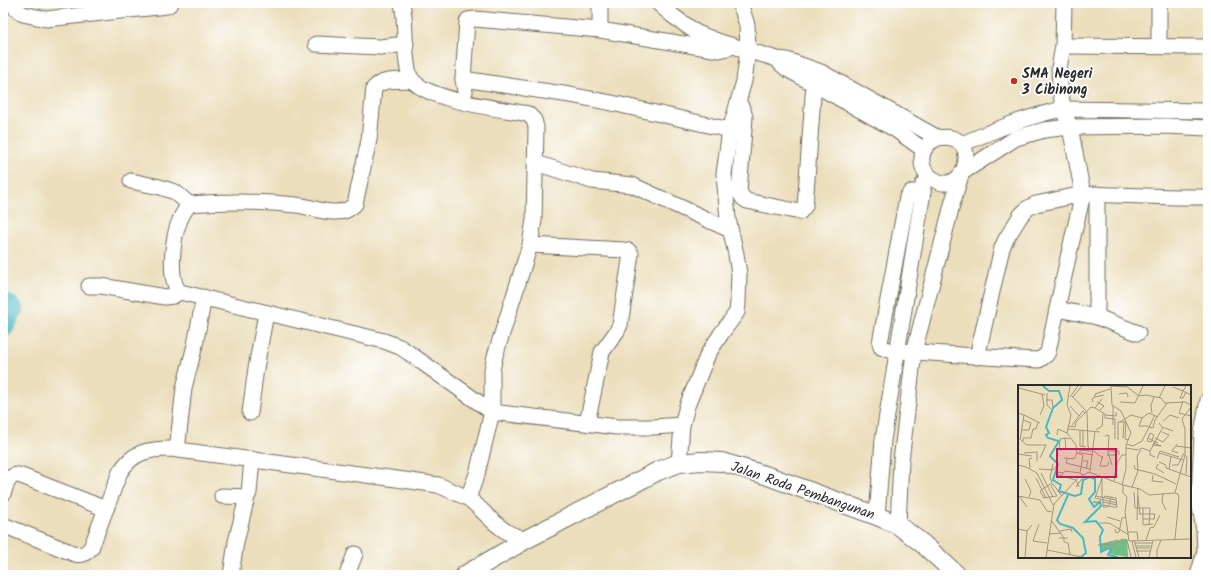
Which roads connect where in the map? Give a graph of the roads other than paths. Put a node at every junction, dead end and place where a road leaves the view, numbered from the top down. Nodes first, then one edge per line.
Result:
1 (13, 3) edge
2 (171, 3) edge
3 (402, 3) edge
4 (600, 3) edge
5 (658, 3) edge
6 (740, 3) edge
7 (1064, 3) edge
8 (1159, 3) edge
9 (600, 30) junction
10 (316, 44) dead end
11 (406, 44) junction
12 (1063, 46) junction
13 (1159, 46) junction
14 (1208, 46) edge
15 (741, 48) junction
16 (777, 59) junction
17 (412, 80) junction
18 (814, 83) junction
19 (739, 103) junction
20 (1063, 109) junction
21 (1208, 111) edge
22 (899, 123) junction
23 (1011, 124) junction
24 (1070, 127) junction
25 (1208, 128) edge
26 (730, 130) junction
27 (938, 138) junction
28 (1016, 138) junction
29 (962, 144) junction
30 (924, 150) junction
31 (536, 163) junction
32 (923, 168) junction
33 (962, 174) junction
34 (131, 181) dead end
35 (1090, 194) junction
36 (1208, 197) edge
37 (189, 204) junction
38 (730, 230) junction
39 (530, 245) junction
40 (89, 286) dead end
41 (180, 292) junction
42 (204, 297) junction
43 (1057, 309) junction
44 (266, 313) junction
45 (1097, 317) junction
46 (1138, 333) dead end
47 (897, 351) junction
48 (914, 352) junction
49 (977, 357) junction
50 (1208, 400) edge
51 (492, 412) junction
52 (250, 413) dead end
53 (587, 423) junction
54 (682, 424) junction
55 (178, 442) dead end
56 (252, 459) junction
57 (679, 463) junction
58 (1204, 470) edge
59 (3, 494) edge
60 (222, 496) dead end
61 (247, 497) junction
62 (468, 498) junction
63 (106, 509) junction
64 (877, 516) junction
65 (3, 525) edge
66 (898, 525) junction
67 (525, 540) junction
68 (355, 554) dead end
69 (1202, 570) edge
70 (231, 575) edge
71 (347, 575) edge
72 (465, 575) edge
73 (957, 575) edge

1 - 2 street
3 - 11 street
4 - 9 street
5 - 15 street
6 - 15 street
7 - 12 street
8 - 13 street
9 - 15 street
9 - 26 street
10 - 11 street
11 - 17 street
12 - 13 street
12 - 20 street
13 - 14 street
15 - 16 street
15 - 19 street
16 - 18 street
16 - 22 street
17 - 31 street
17 - 37 street
18 - 19 street
18 - 22 street
19 - 26 street
20 - 21 street
20 - 23 street
20 - 24 street
22 - 27 street
22 - 30 street
23 - 28 street
23 - 29 street
24 - 25 street
24 - 28 street
24 - 35 street
26 - 38 street
27 - 29 street
27 - 30 street
28 - 33 street
29 - 33 street
30 - 32 street
31 - 38 street
31 - 39 street
32 - 33 street
32 - 47 street
33 - 48 street
34 - 37 street
35 - 36 street
35 - 43 street
35 - 45 street
35 - 49 street
37 - 41 street
38 - 54 street
39 - 51 street
39 - 53 street
40 - 41 street
41 - 42 street
42 - 44 street
42 - 55 street
43 - 45 street
43 - 49 street
44 - 51 street
44 - 52 street
45 - 46 street
47 - 48 street
47 - 64 street
48 - 49 street
48 - 66 street
50 - 58 street
51 - 53 street
51 - 62 street
53 - 54 street
54 - 57 street
56 - 61 street
56 - 62 street
56 - 63 street
57 - 64 street, Jalan Roda Pembangunan
57 - 67 street, Jalan Roda Pembangunan
58 - 69 street
59 - 63 street
60 - 61 street
61 - 70 street
62 - 67 street
63 - 65 street
64 - 66 street, Jalan Roda Pembangunan
66 - 73 street, Jalan Roda Pembangunan
67 - 72 street, Jalan Roda Pembangunan
68 - 71 street

